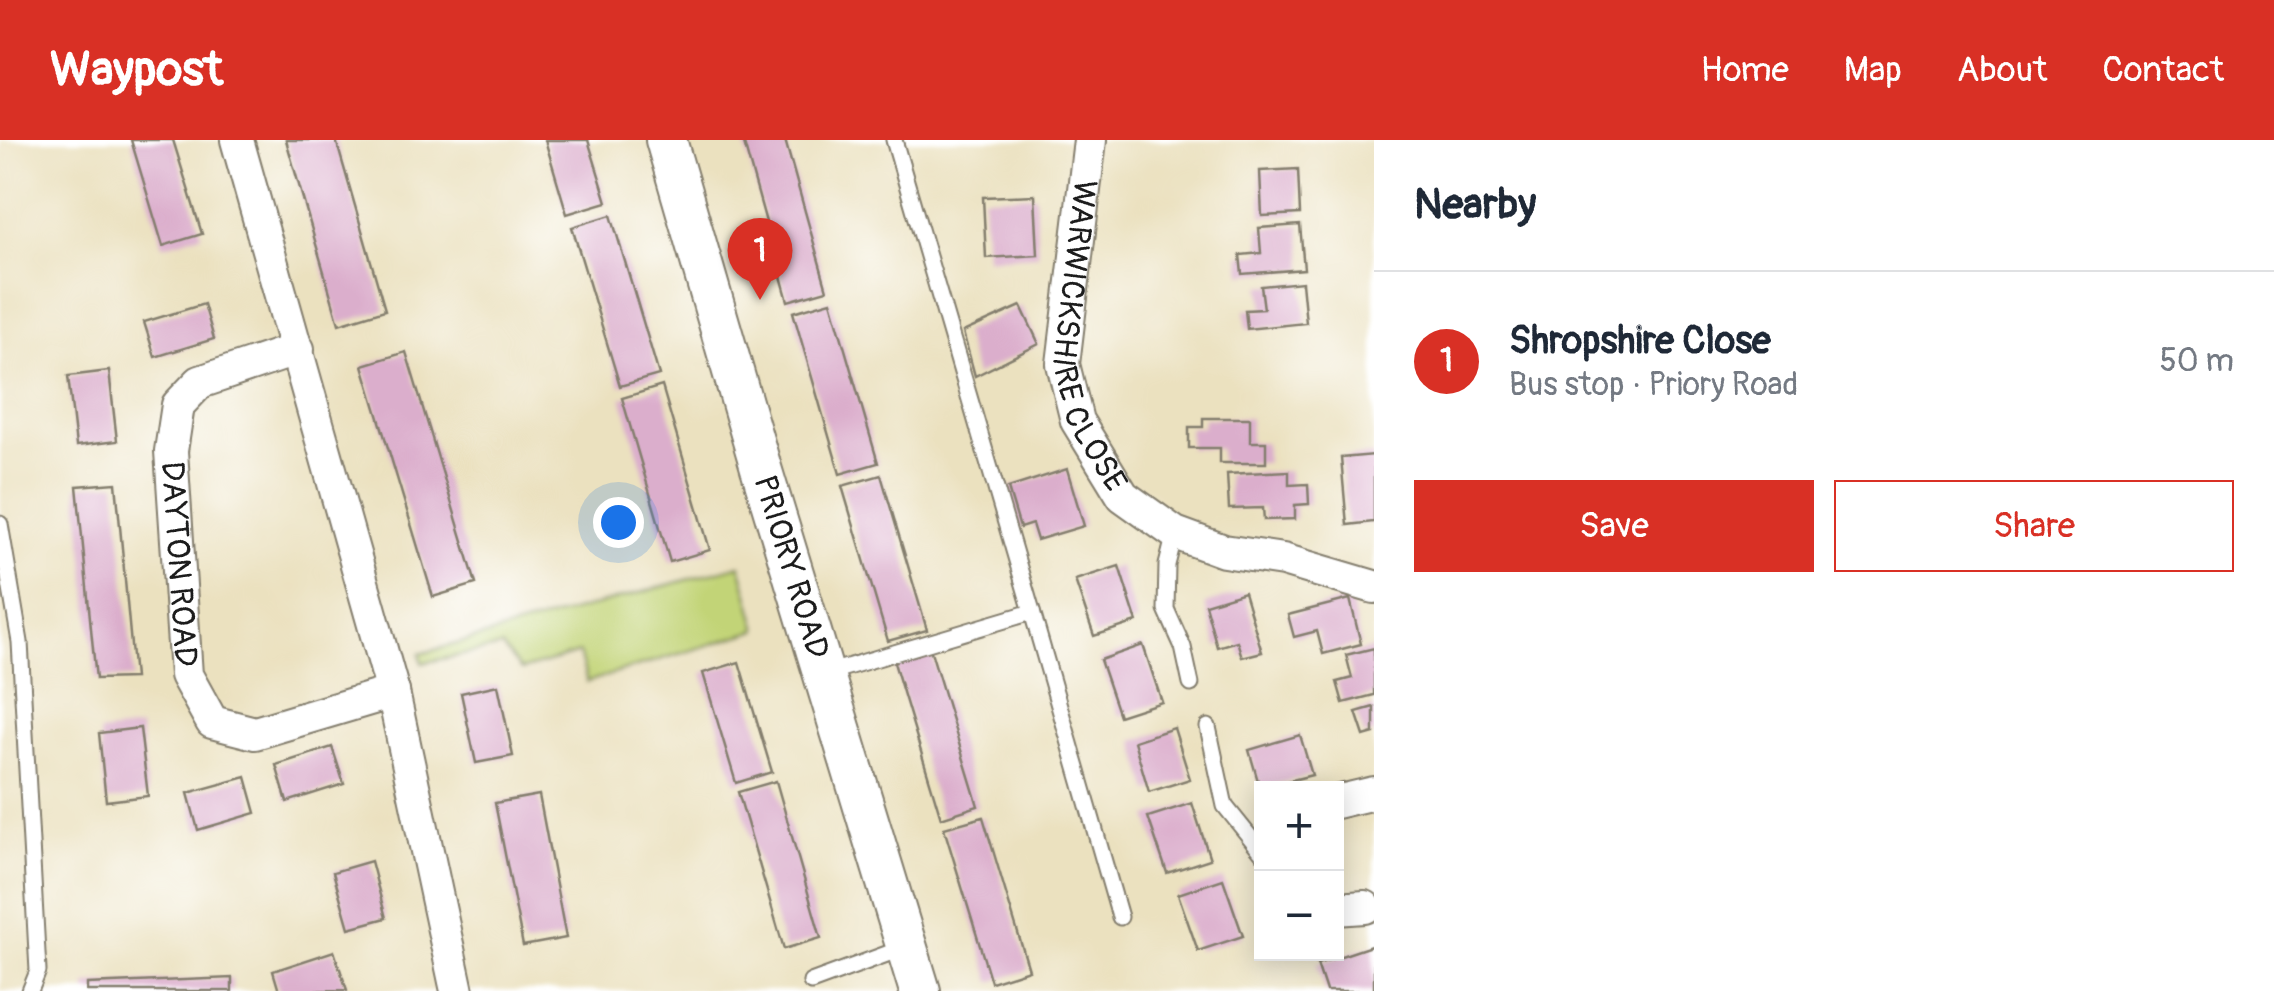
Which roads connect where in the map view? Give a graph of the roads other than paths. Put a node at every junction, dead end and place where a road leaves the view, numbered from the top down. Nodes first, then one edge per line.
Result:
1 (237, 140) edge
2 (666, 140) edge
3 (894, 140) edge
4 (1090, 140) edge
5 (298, 349) junction
6 (0, 524) edge
7 (1175, 533) junction
8 (1374, 587) edge
9 (1032, 612) junction
10 (824, 674) junction
11 (1192, 684) dead end
12 (393, 692) junction
13 (1208, 727) dead end
14 (1374, 793) edge
15 (1344, 800) edge
16 (1254, 842) edge
17 (1120, 917) dead end
18 (907, 946) junction
19 (811, 982) dead end
20 (30, 991) edge
21 (457, 991) edge
22 (920, 991) edge

1 - 5 street
2 - 10 street, PRIORY ROAD
3 - 9 lane
4 - 7 street, WARWICKSHIRE CLOSE
5 - 12 street
5 - 12 street, DAYTON ROAD
6 - 20 lane
7 - 8 street, WARWICKSHIRE CLOSE
7 - 11 lane
9 - 10 lane
9 - 17 lane
10 - 18 street, PRIORY ROAD
12 - 21 street
13 - 16 lane
14 - 15 street
18 - 19 lane
18 - 22 street, PRIORY ROAD

